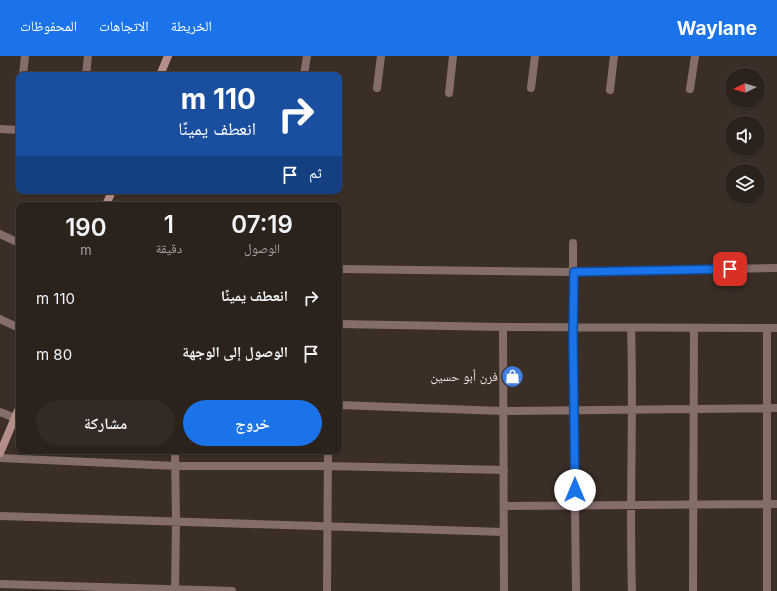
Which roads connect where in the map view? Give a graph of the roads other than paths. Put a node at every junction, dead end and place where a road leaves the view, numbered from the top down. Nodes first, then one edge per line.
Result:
1 (25, 56) edge
2 (88, 56) edge
3 (168, 56) edge
4 (307, 56) edge
5 (381, 56) edge
6 (453, 56) edge
7 (535, 56) edge
8 (614, 56) edge
9 (695, 56) edge
10 (24, 72) edge
11 (86, 72) edge
12 (161, 72) edge
13 (304, 72) edge
14 (377, 88) dead end
15 (531, 88) dead end
16 (690, 89) dead end
17 (610, 90) dead end
18 (449, 93) dead end
19 (16, 128) edge
20 (0, 129) edge
21 (0, 234) edge
22 (16, 242) edge
23 (573, 243) dead end
24 (777, 268) edge
25 (342, 269) edge
26 (574, 272) junction
27 (0, 319) edge
28 (342, 324) edge
29 (16, 327) edge
30 (503, 327) junction
31 (574, 328) junction
32 (630, 328) junction
33 (694, 328) junction
34 (767, 328) junction
35 (777, 328) edge
36 (342, 405) edge
37 (767, 408) junction
38 (777, 408) edge
39 (694, 409) junction
40 (575, 410) junction
41 (631, 410) junction
42 (503, 411) junction
43 (0, 412) edge
44 (15, 418) joint
45 (0, 453) edge
46 (175, 454) edge
47 (328, 454) edge
48 (0, 458) edge
49 (176, 466) junction
50 (328, 466) junction
51 (504, 470) junction
52 (767, 504) junction
53 (777, 504) edge
54 (576, 505) junction
55 (632, 505) junction
56 (693, 505) junction
57 (504, 506) junction
58 (0, 516) edge
59 (176, 522) junction
60 (328, 527) junction
61 (504, 532) junction
62 (0, 584) edge
63 (175, 590) edge
64 (232, 591) edge
65 (327, 591) edge
66 (504, 591) edge
67 (576, 591) edge
68 (632, 591) edge
69 (693, 591) edge
70 (767, 591) edge

1 - 10 street
2 - 11 street
3 - 12 main road
4 - 13 street
5 - 14 street
6 - 18 street
7 - 15 street
8 - 17 street
9 - 16 street
19 - 20 street
21 - 22 street
23 - 26 street
24 - 26 street
25 - 26 street
26 - 31 street
27 - 29 street
28 - 30 street
30 - 31 street
30 - 42 street
31 - 32 street
31 - 40 street
32 - 33 street
32 - 41 street
33 - 34 street
33 - 39 street
34 - 35 street
34 - 37 street
36 - 42 street
37 - 38 street
37 - 39 street
37 - 52 street
39 - 41 street
39 - 56 street
40 - 41 street
40 - 42 street
40 - 54 street
41 - 55 street
42 - 51 street
43 - 44 street
44 - 45 main road
46 - 49 street
47 - 50 street
48 - 49 street
49 - 50 street
49 - 59 street
50 - 51 street
50 - 60 street
51 - 57 street
52 - 53 street
52 - 56 street
52 - 70 street
54 - 55 street
54 - 57 street
54 - 67 street
55 - 56 street
55 - 68 street
56 - 69 street
57 - 61 street
58 - 59 street
59 - 60 street
59 - 63 street
60 - 61 street
60 - 65 street
61 - 66 street
62 - 63 street
63 - 64 street

